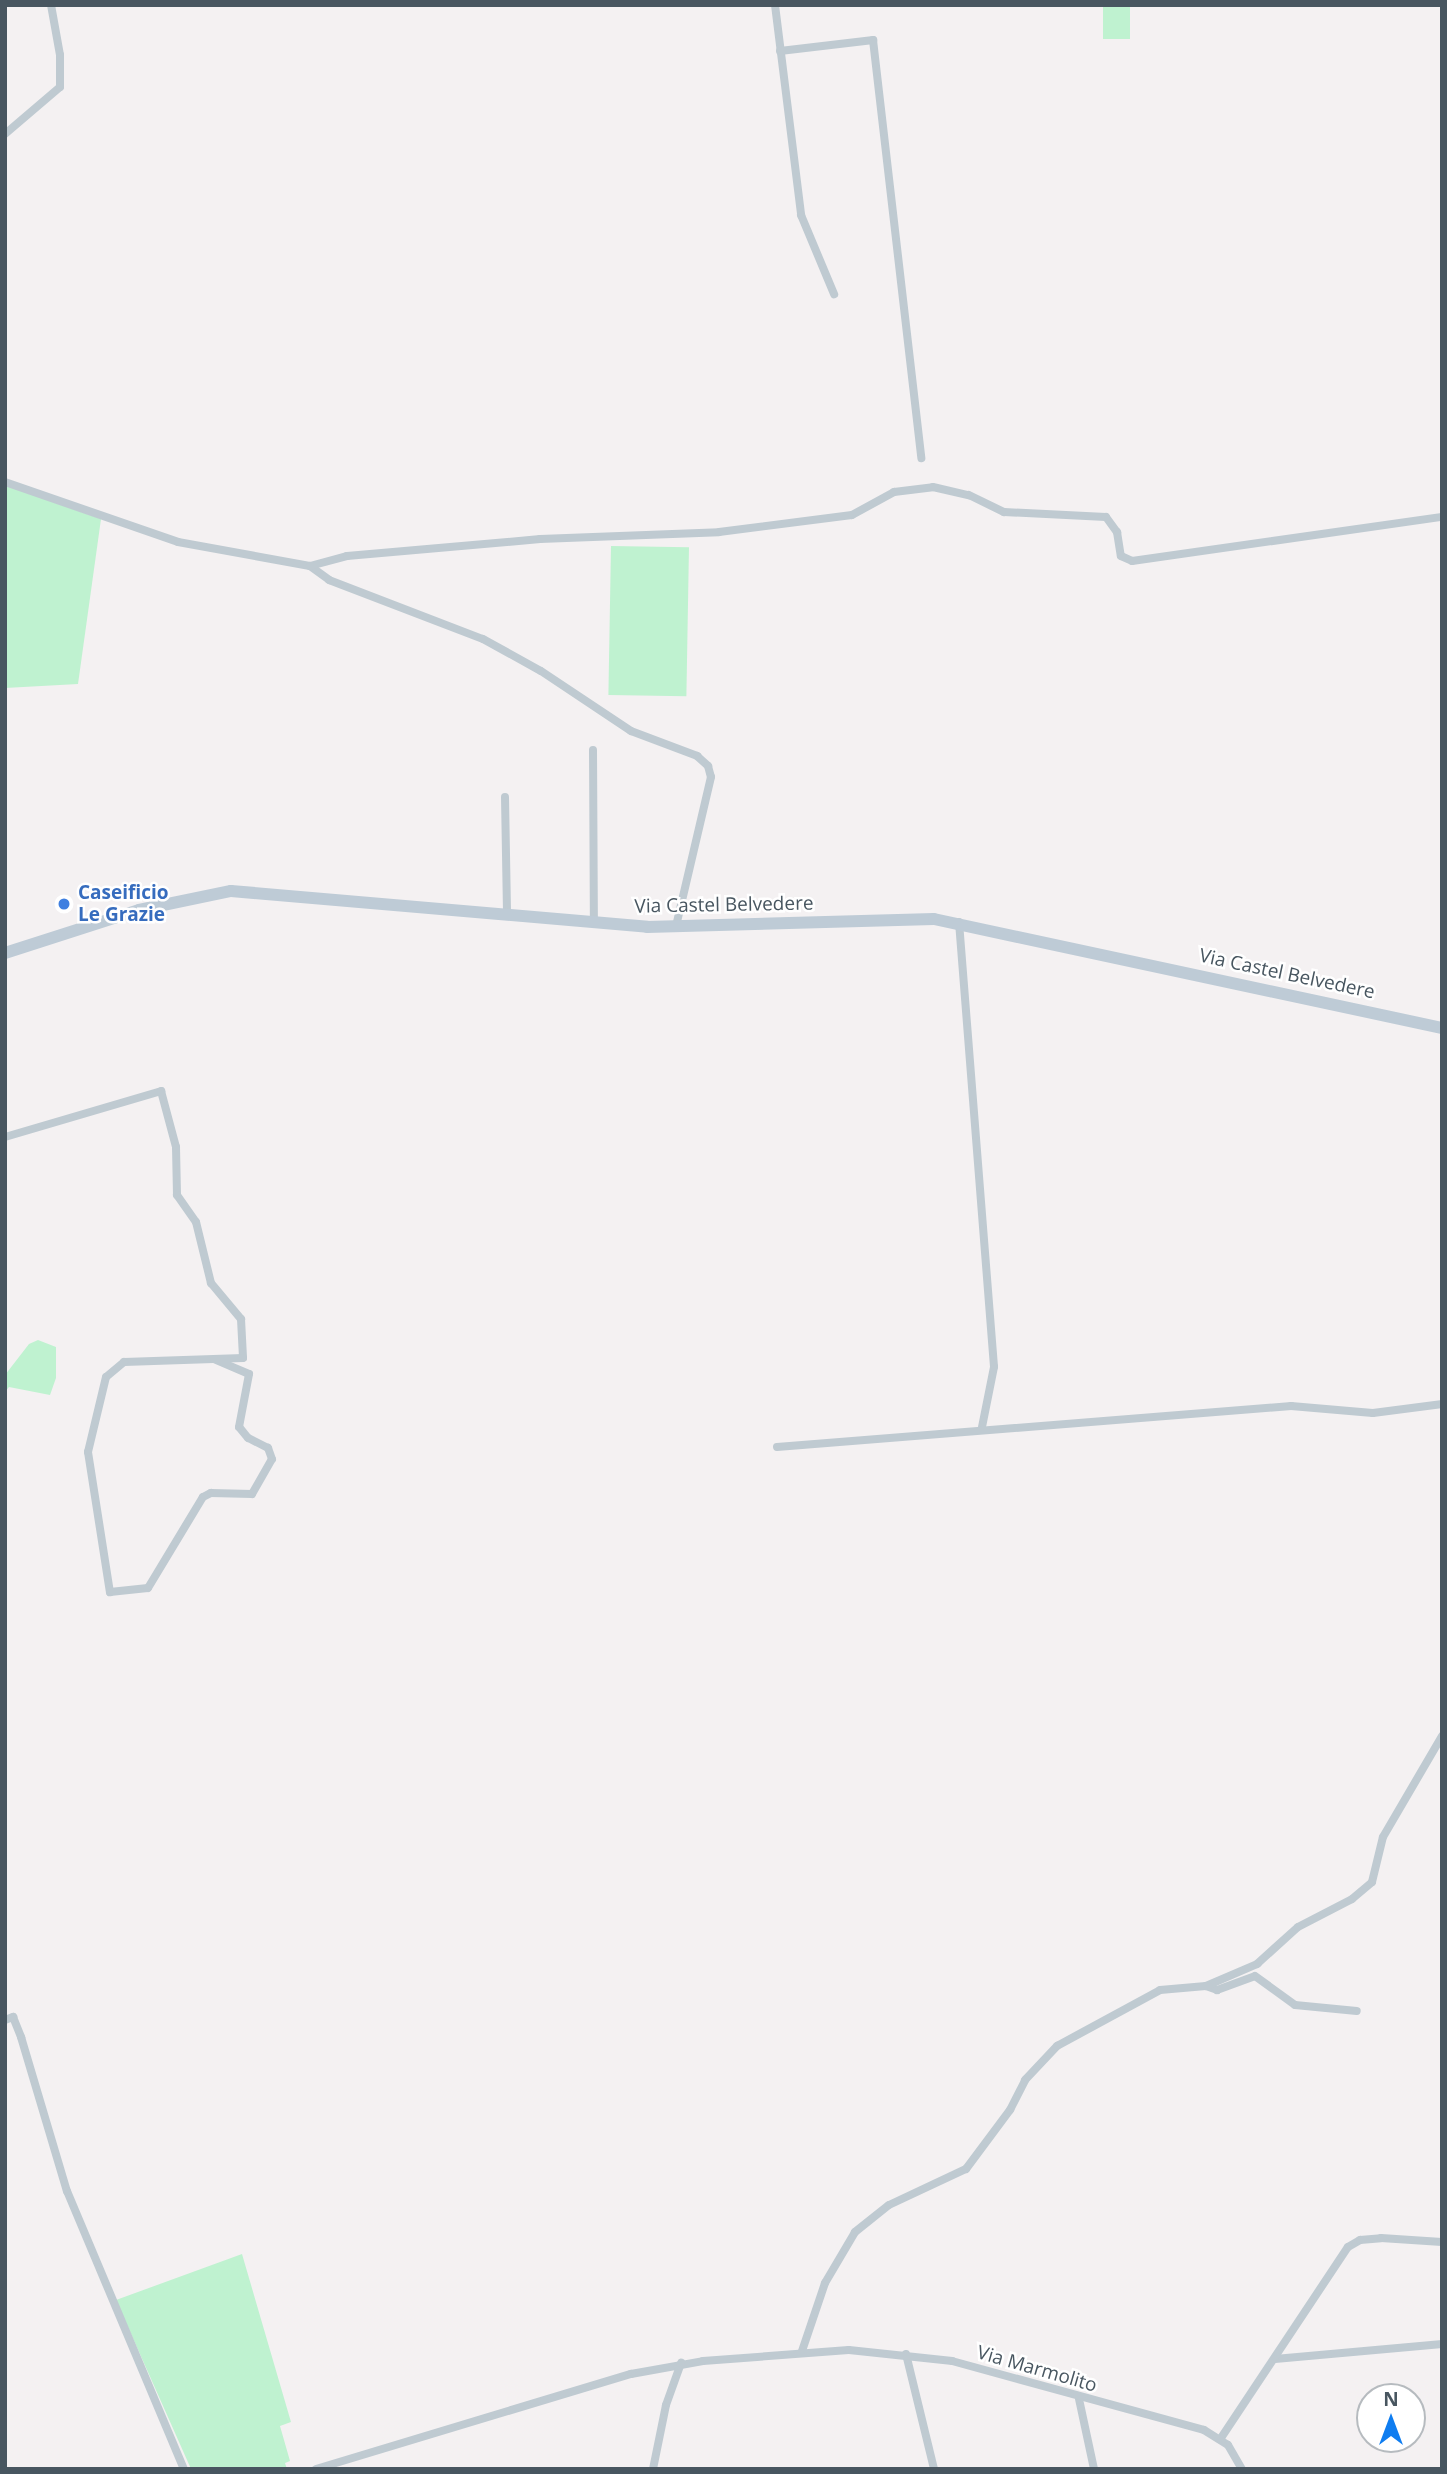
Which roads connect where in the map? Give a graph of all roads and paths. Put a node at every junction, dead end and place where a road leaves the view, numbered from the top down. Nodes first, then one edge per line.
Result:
1 (51, 5) edge
2 (775, 5) edge
3 (780, 51) junction
4 (5, 134) edge
5 (834, 294) dead end
6 (921, 458) dead end
7 (5, 482) edge
8 (1442, 517) edge
9 (310, 566) junction
10 (593, 750) dead end
11 (505, 797) dead end
12 (507, 915) junction
13 (594, 922) junction
14 (959, 922) junction
15 (676, 926) junction
16 (5, 953) edge
17 (1442, 1028) edge
18 (5, 1137) edge
19 (214, 1359) junction
20 (1442, 1404) edge
21 (982, 1427) junction
22 (777, 1447) dead end
23 (1442, 1736) edge
24 (1206, 1986) junction
25 (1357, 2011) dead end
26 (5, 2020) edge
27 (1442, 2242) edge
28 (1442, 2344) edge
29 (802, 2351) junction
30 (906, 2354) junction
31 (1275, 2359) junction
32 (681, 2364) junction
33 (1079, 2399) junction
34 (1221, 2438) junction
35 (184, 2469) edge
36 (316, 2469) edge
37 (653, 2469) edge
38 (934, 2469) edge
39 (1094, 2469) edge
40 (1242, 2469) edge

1 - 4 street
2 - 3 street
3 - 5 street
3 - 6 street
7 - 9 street
8 - 9 street
9 - 15 street
10 - 13 street
11 - 12 street
12 - 13 street, Via Castel Belvedere
12 - 16 street, Via Castel Belvedere
13 - 15 street, Via Castel Belvedere
14 - 15 street, Via Castel Belvedere
14 - 17 street, Via Castel Belvedere
14 - 21 street
18 - 19 street
19 - 19 street
20 - 21 street
21 - 22 street
23 - 24 street
24 - 25 street
24 - 29 street
26 - 35 street
27 - 31 street
28 - 31 street
29 - 30 street, Via Marmolito
29 - 32 street, Via Marmolito
30 - 33 street, Via Marmolito
30 - 38 street
31 - 34 street
32 - 36 street, Via Marmolito
32 - 37 street
33 - 34 street, Via Marmolito
33 - 39 street
34 - 40 street

